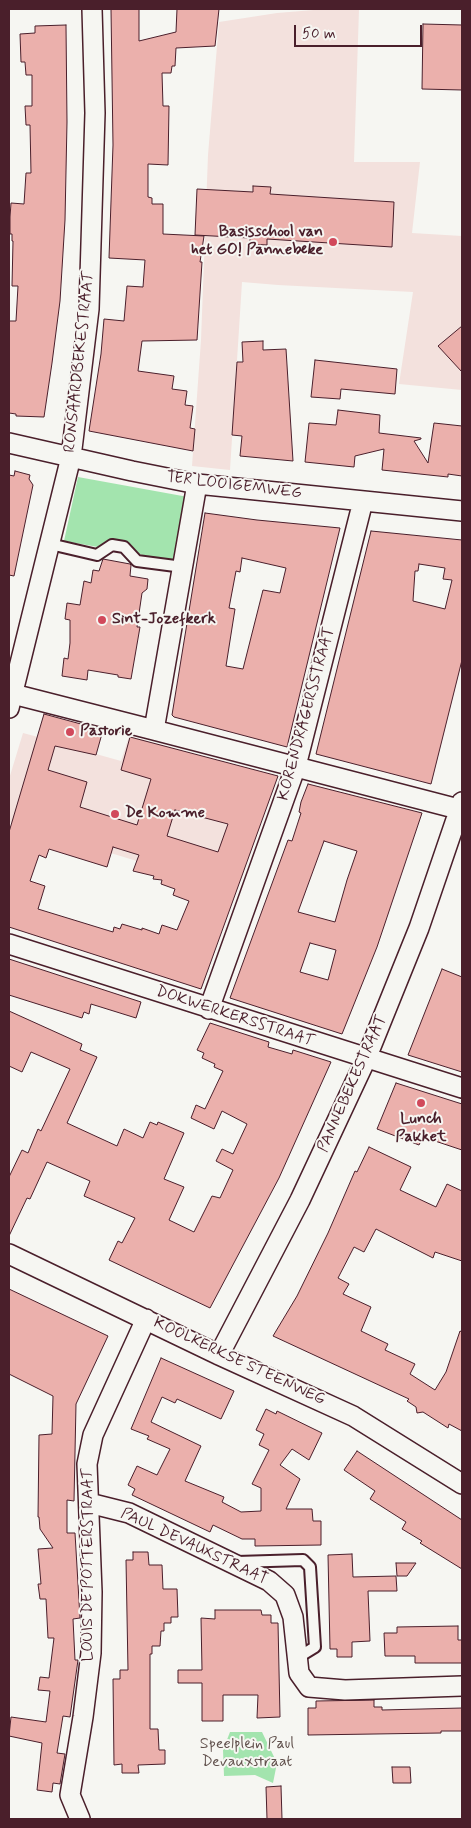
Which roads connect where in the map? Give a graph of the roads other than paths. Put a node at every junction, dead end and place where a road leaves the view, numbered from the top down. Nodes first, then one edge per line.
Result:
1 (92, 9) edge
2 (9, 443) edge
3 (71, 458) junction
4 (197, 484) junction
5 (363, 501) junction
6 (462, 511) edge
7 (50, 544) junction
8 (183, 567) junction
9 (11, 701) edge
10 (154, 730) junction
11 (296, 766) junction
12 (462, 807) edge
13 (9, 944) edge
14 (209, 1009) junction
15 (366, 1058) junction
16 (462, 1088) edge
17 (9, 1254) edge
18 (146, 1319) junction
19 (219, 1355) junction
20 (462, 1484) edge
21 (88, 1503) junction
22 (231, 1562) junction
23 (297, 1658) junction
24 (462, 1686) edge
25 (80, 1819) edge

1 - 3 street, RONSAARDBEKESTRAAT
2 - 3 street, TER LOOIGEMWEG
3 - 4 street, TER LOOIGEMWEG
3 - 7 street, RONSAARDBEKESTRAAT
4 - 5 street, TER LOOIGEMWEG
4 - 8 street
5 - 6 street, TER LOOIGEMWEG
5 - 11 street, KORENDRAGERSSTRAAT
7 - 8 lane
7 - 9 street, RONSAARDBEKESTRAAT
8 - 10 street
9 - 10 street
10 - 11 street
11 - 12 street
11 - 14 street, KORENDRAGERSSTRAAT
12 - 15 street, PANNEBEKESTRAAT
13 - 14 street, DOKWERKERSSTRAAT
14 - 15 street, DOKWERKERSSTRAAT
15 - 16 street, DOKWERKERSSTRAAT
15 - 19 street, PANNEBEKESTRAAT
17 - 18 street, KOOLKERKSE STEENWEG
18 - 19 street, KOOLKERKSE STEENWEG
18 - 21 street, LOUIS DE POTTERSTRAAT
19 - 20 street, KOOLKERKSE STEENWEG
21 - 22 street, PAUL DEVAUXSTRAAT
21 - 25 street, LOUIS DE POTTERSTRAAT
22 - 23 street, PAUL DEVAUXSTRAAT
22 - 23 lane
23 - 24 street, PAUL DEVAUXSTRAAT

